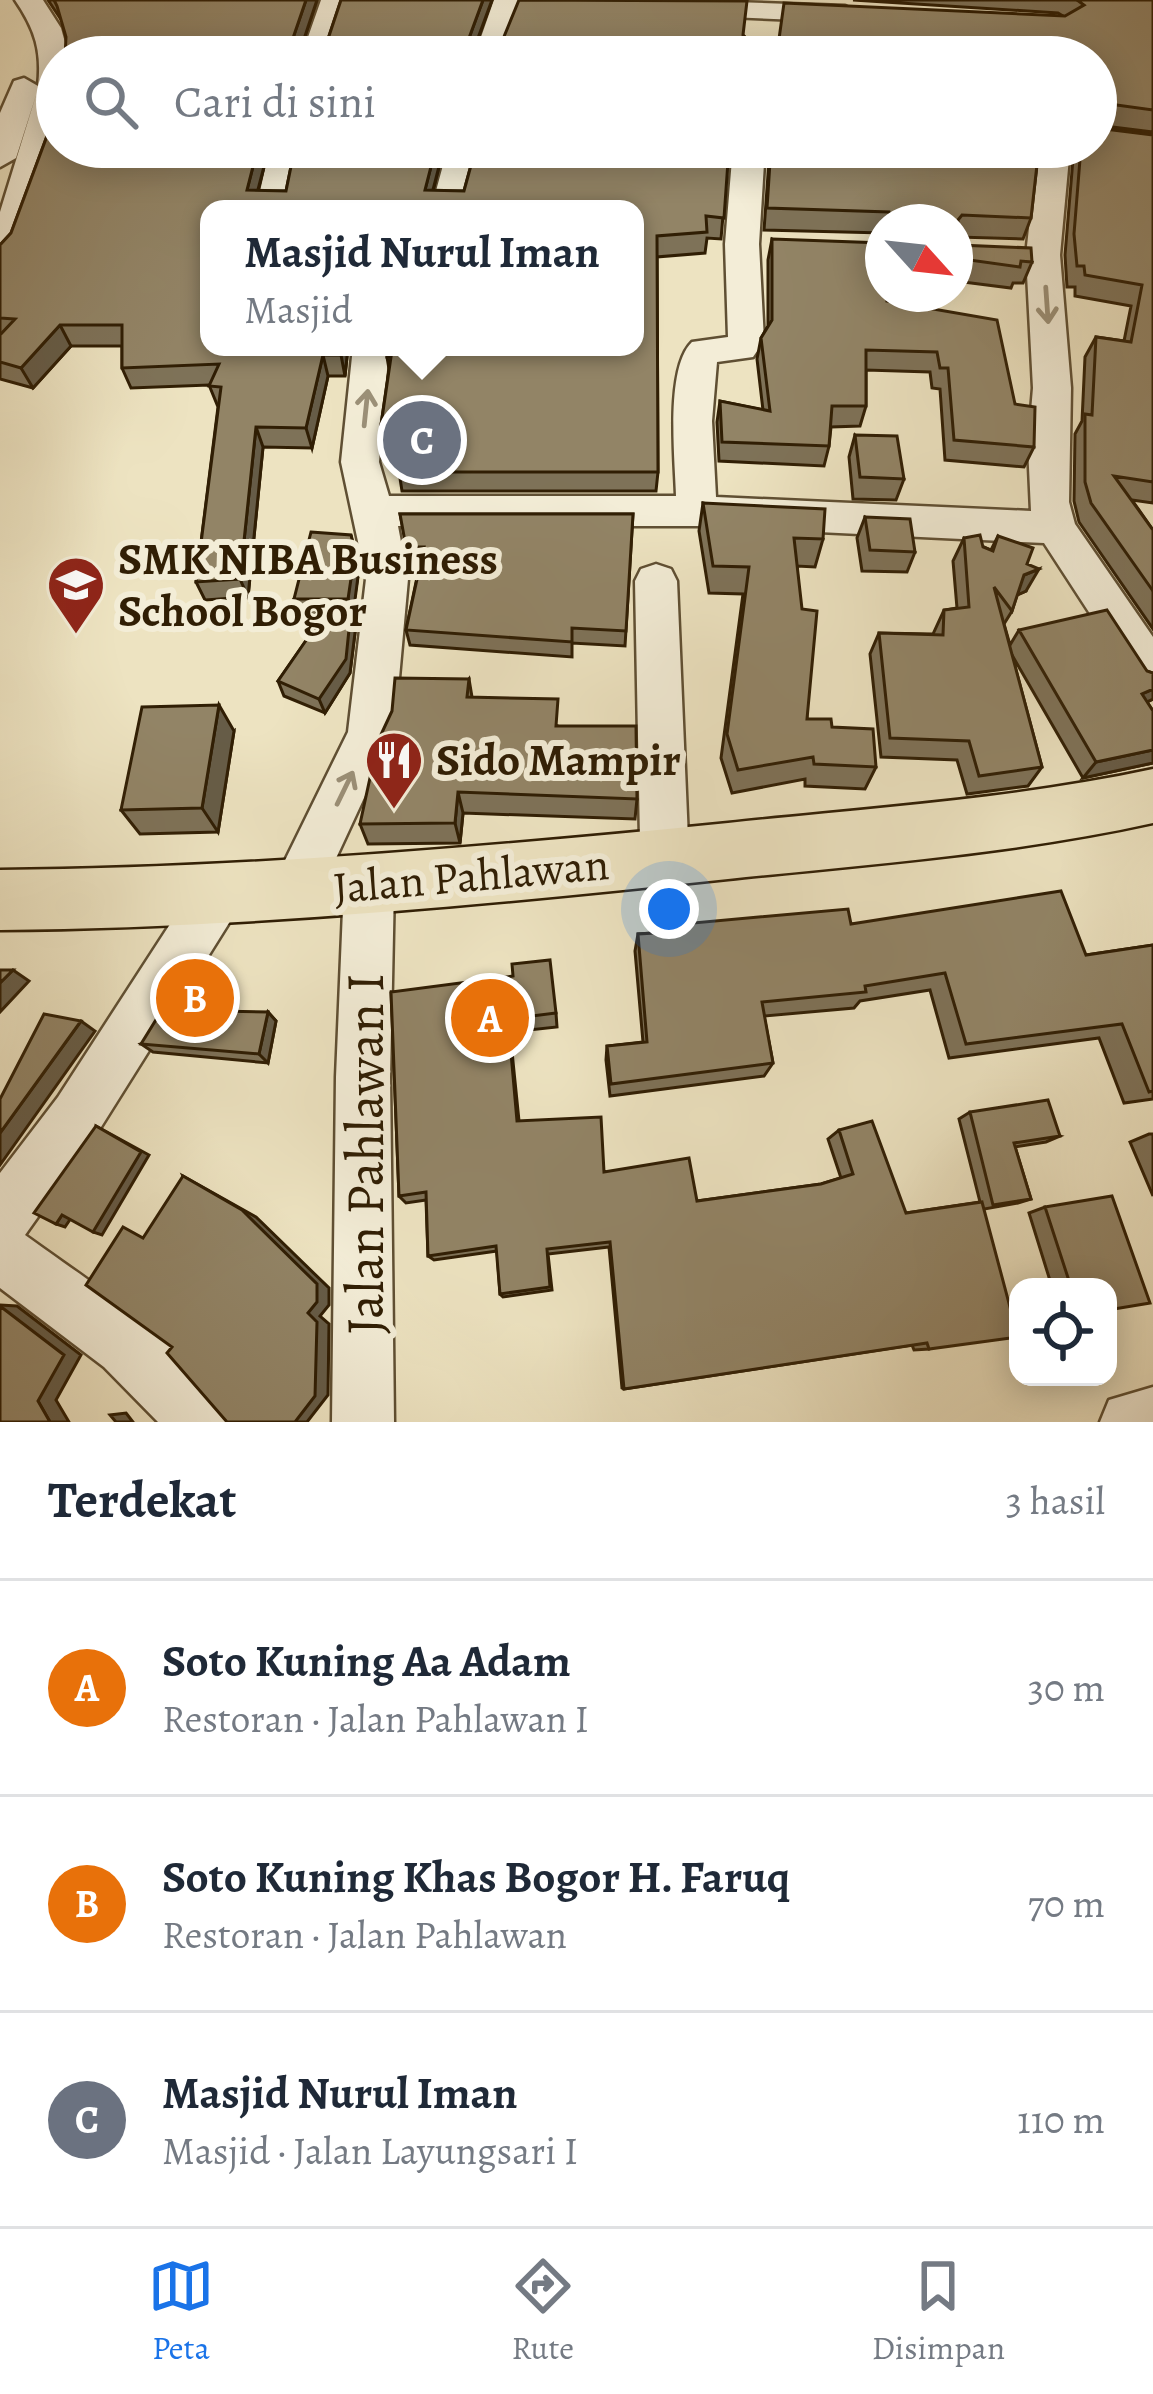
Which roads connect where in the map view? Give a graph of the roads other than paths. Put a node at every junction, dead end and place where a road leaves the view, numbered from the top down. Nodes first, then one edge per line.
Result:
1 (29, 0) edge
2 (334, 0) edge
3 (507, 2) edge
4 (546, 3) edge
5 (651, 5) edge
6 (0, 10) edge
7 (877, 15) edge
8 (764, 16) edge
9 (49, 36) edge
10 (322, 36) edge
11 (495, 36) edge
12 (36, 146) edge
13 (0, 158) edge
14 (281, 168) edge
15 (458, 168) edge
16 (750, 168) edge
17 (1052, 168) edge
18 (274, 200) edge
19 (449, 200) edge
20 (3, 239) edge
21 (999, 253) edge
22 (1043, 255) junction
23 (370, 356) edge
24 (374, 511) junction
25 (698, 511) junction
26 (1056, 528) junction
27 (656, 581) dead end
28 (1153, 674) edge
29 (1153, 796) edge
30 (671, 856) junction
31 (369, 886) junction
32 (294, 893) junction
33 (216, 898) junction
34 (0, 900) edge
35 (0, 1221) edge
36 (0, 1252) edge
37 (1153, 1418) edge
38 (202, 1422) edge
39 (363, 1422) edge
40 (1131, 1422) edge

1 - 9 street
2 - 10 street
3 - 4 street
3 - 11 street
5 - 8 street
6 - 13 street
7 - 8 street
12 - 20 street
14 - 18 street
15 - 19 street
16 - 25 street
17 - 22 street
21 - 22 street
22 -> 26 street
24 -> 23 street
24 - 25 street
32 -> 24 street
25 - 26 street
26 - 28 street
27 - 30 street
29 - 30 main road, Jalan Pahlawan
30 - 31 main road, Jalan Pahlawan
31 - 32 main road, Jalan Pahlawan
31 - 39 street, Jalan Pahlawan I
32 - 33 main road, Jalan Pahlawan
33 - 34 main road, Jalan Pahlawan
33 - 35 street
36 - 38 street
37 - 40 street

